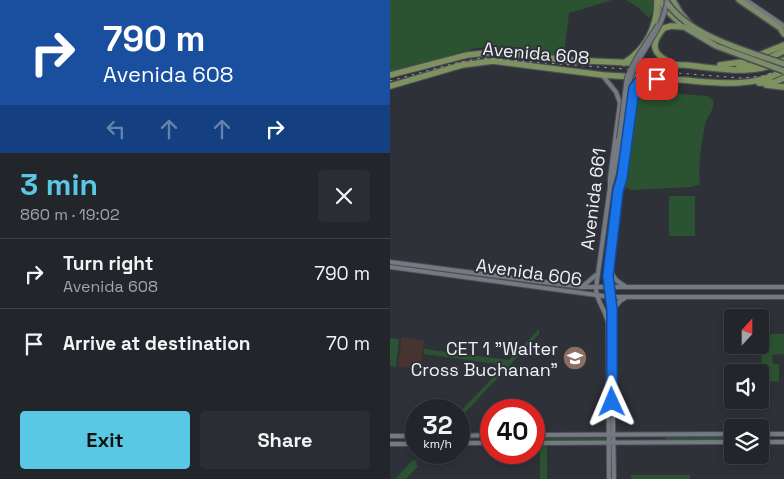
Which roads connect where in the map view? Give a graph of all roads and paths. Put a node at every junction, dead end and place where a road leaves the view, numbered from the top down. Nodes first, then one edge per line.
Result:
1 (659, 0) edge
2 (739, 0) edge
3 (746, 0) edge
4 (669, 1) edge
5 (784, 26) edge
6 (684, 27) junction
7 (784, 34) edge
8 (784, 39) edge
9 (783, 47) edge
10 (784, 60) edge
11 (624, 63) junction
12 (784, 64) edge
13 (675, 65) junction
14 (708, 67) junction
15 (725, 68) junction
16 (784, 71) edge
17 (390, 75) edge
18 (602, 75) junction
19 (642, 78) junction
20 (784, 78) edge
21 (751, 82) junction
22 (390, 86) edge
23 (784, 88) edge
24 (632, 96) junction
25 (619, 100) junction
26 (620, 140) junction
27 (618, 186) junction
28 (610, 187) junction
29 (603, 234) junction
30 (612, 235) junction
31 (390, 262) edge
32 (408, 264) junction
33 (390, 267) edge
34 (608, 268) junction
35 (407, 269) junction
36 (598, 273) junction
37 (528, 280) junction
38 (527, 286) junction
39 (784, 286) edge
40 (582, 287) junction
41 (729, 287) junction
42 (596, 288) junction
43 (610, 288) junction
44 (628, 288) junction
45 (687, 288) junction
46 (596, 295) junction
47 (688, 297) junction
48 (729, 297) junction
49 (784, 297) edge
50 (611, 298) junction
51 (626, 298) junction
52 (612, 310) junction
53 (610, 390) junction
54 (724, 434) edge
55 (769, 434) edge
56 (784, 434) edge
57 (545, 435) edge
58 (611, 435) junction
59 (390, 436) edge
60 (405, 436) edge
61 (724, 442) edge
62 (769, 442) edge
63 (784, 442) edge
64 (545, 443) edge
65 (611, 443) junction
66 (390, 444) edge
67 (405, 444) edge
68 (609, 479) edge
69 (614, 479) edge

1 - 6 main road
1 - 11 highway
1 - 26 street, bridge
2 - 7 main road
3 - 5 street
4 - 12 main road, bridge
4 - 26 street, bridge
6 - 13 highway
6 - 16 main road, bridge
8 - 9 main road
9 - 14 highway
9 - 15 highway
10 - 15 highway, Avenida 608
11 - 13 highway, Avenida 608
11 - 17 highway, Avenida 608
13 - 14 highway, Avenida 608
14 - 15 highway, Avenida 608
16 - 21 highway, Avenida 608
18 - 19 highway, Avenida 608
18 - 22 highway, Avenida 608
18 - 25 street
19 - 21 highway, Avenida 608
19 - 24 street
20 - 21 highway
21 - 23 highway
24 - 25 street
24 - 27 street, Avenida 661
25 - 28 street, Avenida 661
26 - 27 street
26 - 28 street
27 - 30 street, Avenida 661
28 - 29 street, Avenida 661
29 - 30 street
29 - 36 street, Avenida 661
30 - 34 street, Avenida 661
31 - 32 street, Avenida 606
32 - 35 street
32 - 37 street, Avenida 606
33 - 35 street, Avenida 606
34 - 43 street, Avenida 661
34 - 44 street
35 - 38 street, Avenida 606
36 - 40 street
36 - 42 street, Avenida 661
37 - 38 street
37 - 40 street, Avenida 606
38 - 46 street, Avenida 606
39 - 41 street, Avenida 606
40 - 42 street, Avenida 606
41 - 45 street, Avenida 606
41 - 48 street
42 - 43 street, Avenida 606
42 - 46 street, Avenida 661
43 - 44 street, Avenida 606
43 - 50 street, Avenida 661
44 - 45 street, Avenida 606
45 - 47 street
46 - 50 street, Avenida 606
46 - 53 street, Avenida 661
47 - 48 street, Avenida 606
47 - 51 street, Avenida 606
48 - 49 street, Avenida 606
50 - 51 street, Avenida 606
50 - 52 street, Avenida 661
51 - 52 street
52 - 53 street, Avenida 661
53 - 58 street, Avenida 661
54 - 58 street
55 - 56 street
57 - 58 street
58 - 65 street, Avenida 661
59 - 60 street
61 - 65 street
62 - 63 street
64 - 65 street
65 - 68 street, Avenida 661
65 - 69 street, Avenida 661
66 - 67 street

